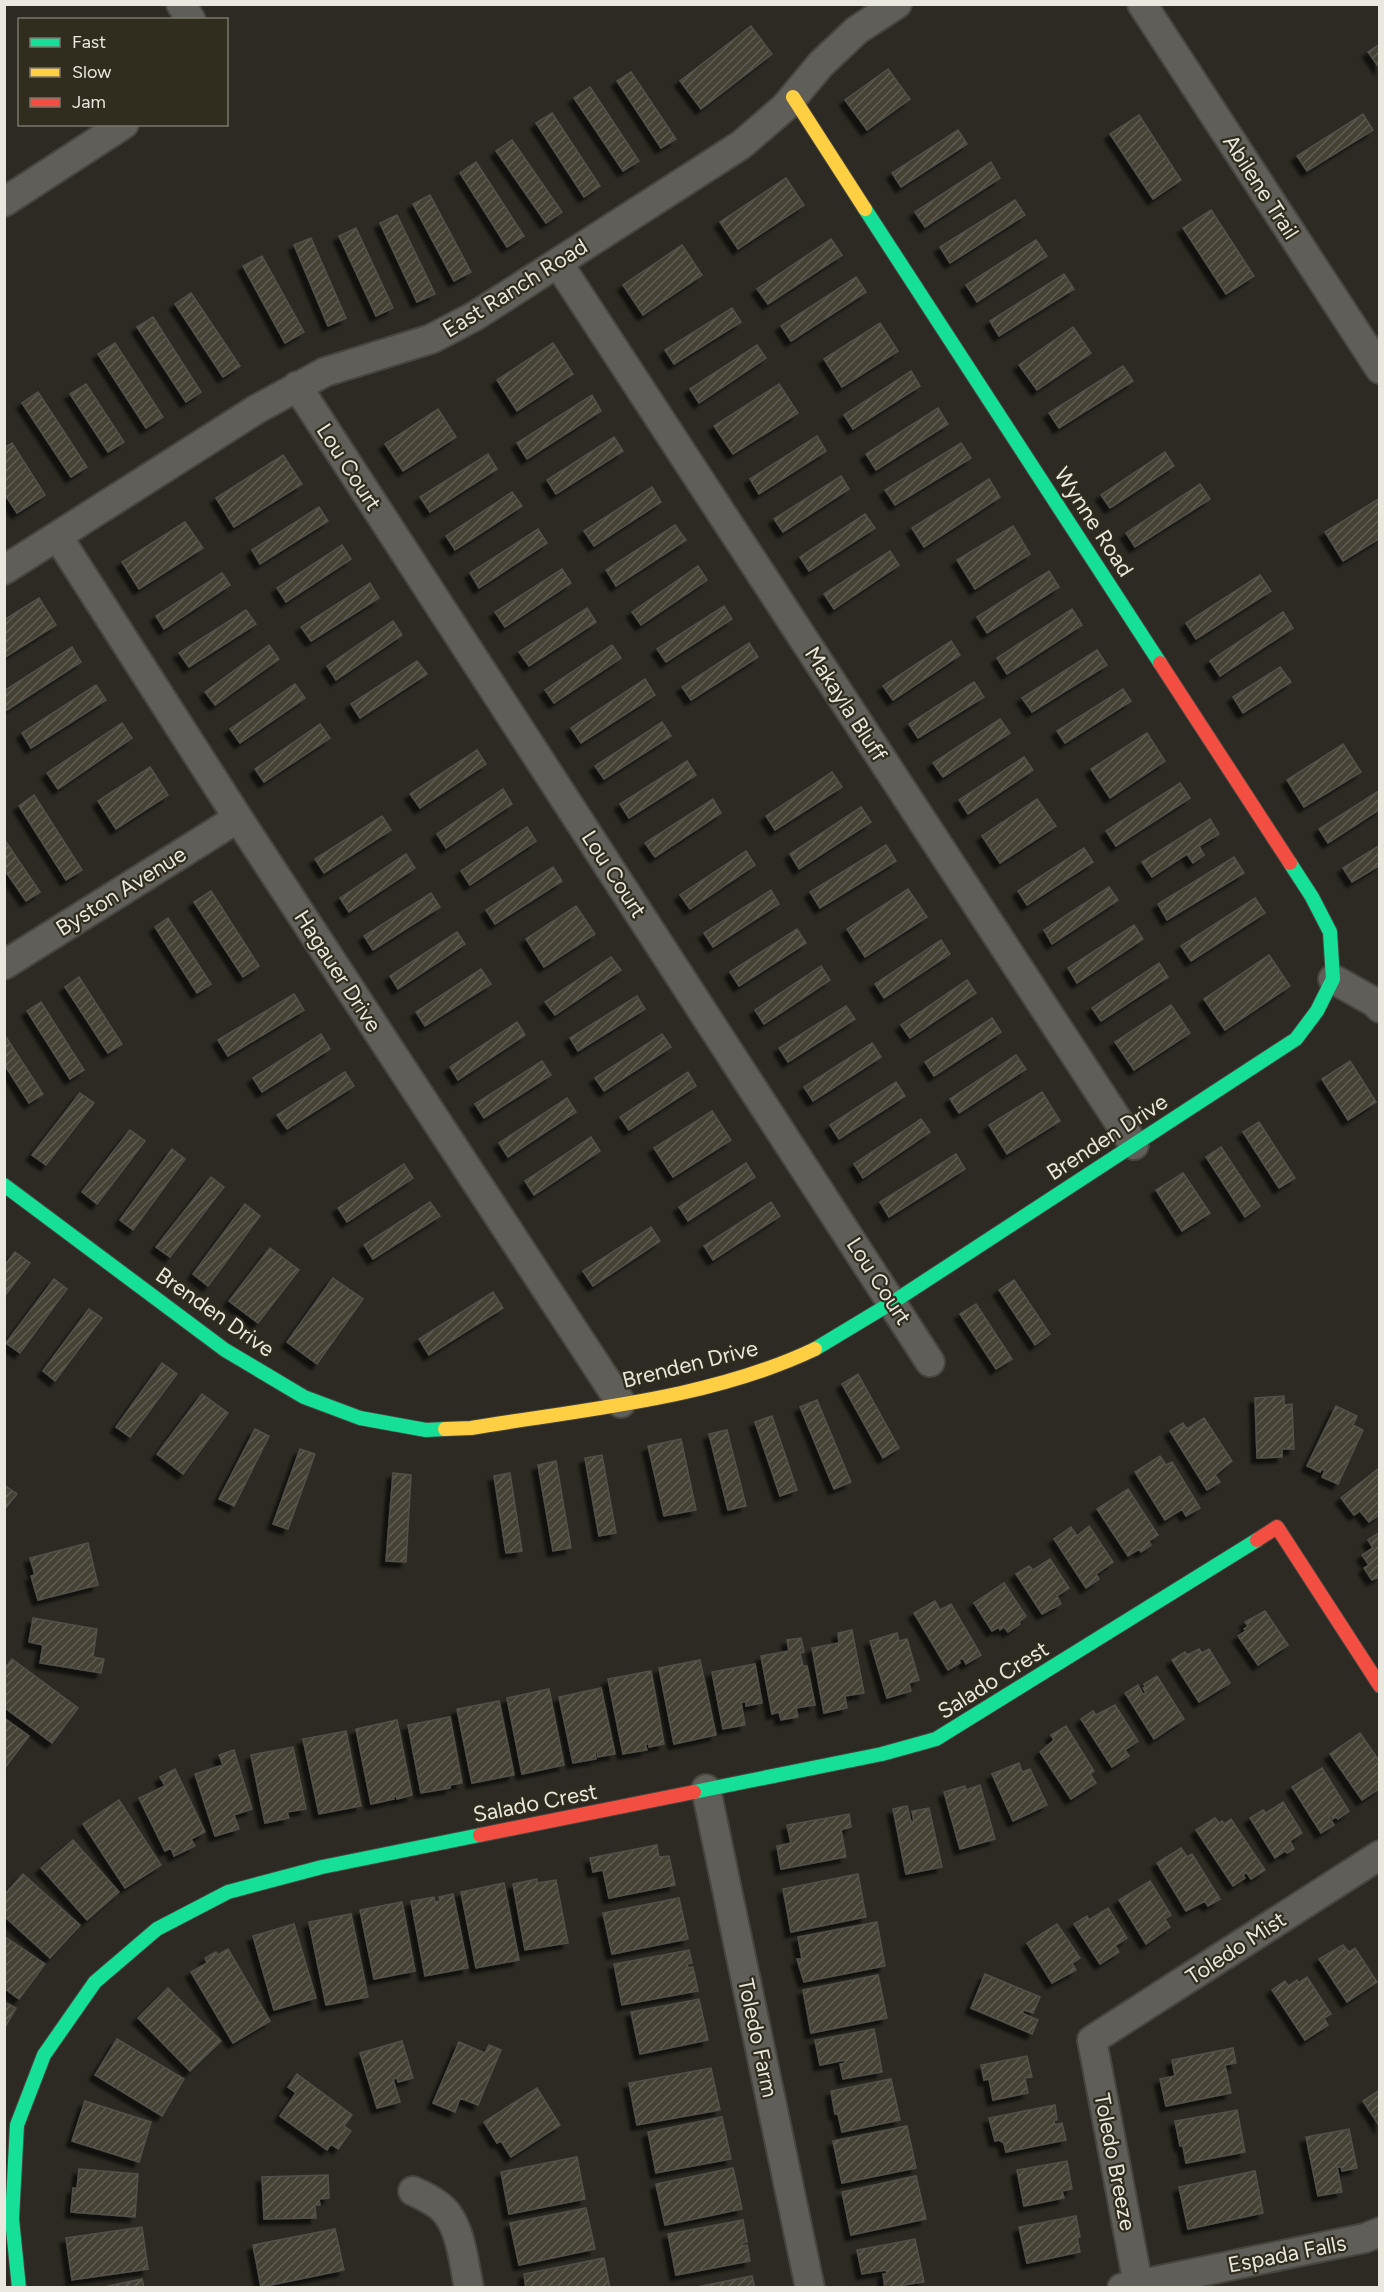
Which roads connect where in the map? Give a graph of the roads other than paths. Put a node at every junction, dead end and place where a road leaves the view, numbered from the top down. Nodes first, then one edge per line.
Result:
1 (181, 4) edge
2 (897, 4) edge
3 (1142, 4) edge
4 (190, 18) edge
5 (794, 97) junction
6 (121, 126) edge
7 (4, 202) edge
8 (558, 263) junction
9 (1380, 369) edge
10 (297, 386) junction
11 (58, 537) junction
12 (4, 570) edge
13 (238, 818) junction
14 (4, 965) edge
15 (1333, 979) junction
16 (1380, 1008) edge
17 (1134, 1145) junction
18 (4, 1185) edge
19 (893, 1302) junction
20 (930, 1362) dead end
21 (621, 1403) junction
22 (1380, 1686) edge
23 (706, 1789) junction
24 (1380, 1855) edge
25 (1092, 2040) joint
26 (413, 2191) dead end
27 (1380, 2232) edge
28 (1130, 2286) edge
29 (16, 2287) edge
30 (469, 2288) edge
31 (810, 2288) edge

1 - 4 street
2 - 5 street, East Ranch Road
3 - 9 street, Abilene Trail
5 - 8 street, East Ranch Road
5 - 15 street, Wynne Road
6 - 7 street
8 - 10 street, East Ranch Road
8 - 17 street, Makayla Bluff
10 - 11 street, East Ranch Road
10 - 19 street, Lou Court
11 - 12 street, East Ranch Road
11 - 13 street, Hagauer Drive
13 - 14 street, Byston Avenue
13 - 21 street, Hagauer Drive
15 - 16 street
15 - 17 street, Brenden Drive
17 - 19 street, Brenden Drive
18 - 21 street, Brenden Drive
19 - 20 street, Lou Court
19 - 21 street, Brenden Drive
22 - 23 street, Salado Crest
23 - 29 street, Salado Crest
23 - 31 street, Toledo Farm
24 - 25 street, Toledo Mist
25 - 28 street, Toledo Breeze
26 - 30 street
27 - 28 street, Espada Falls

